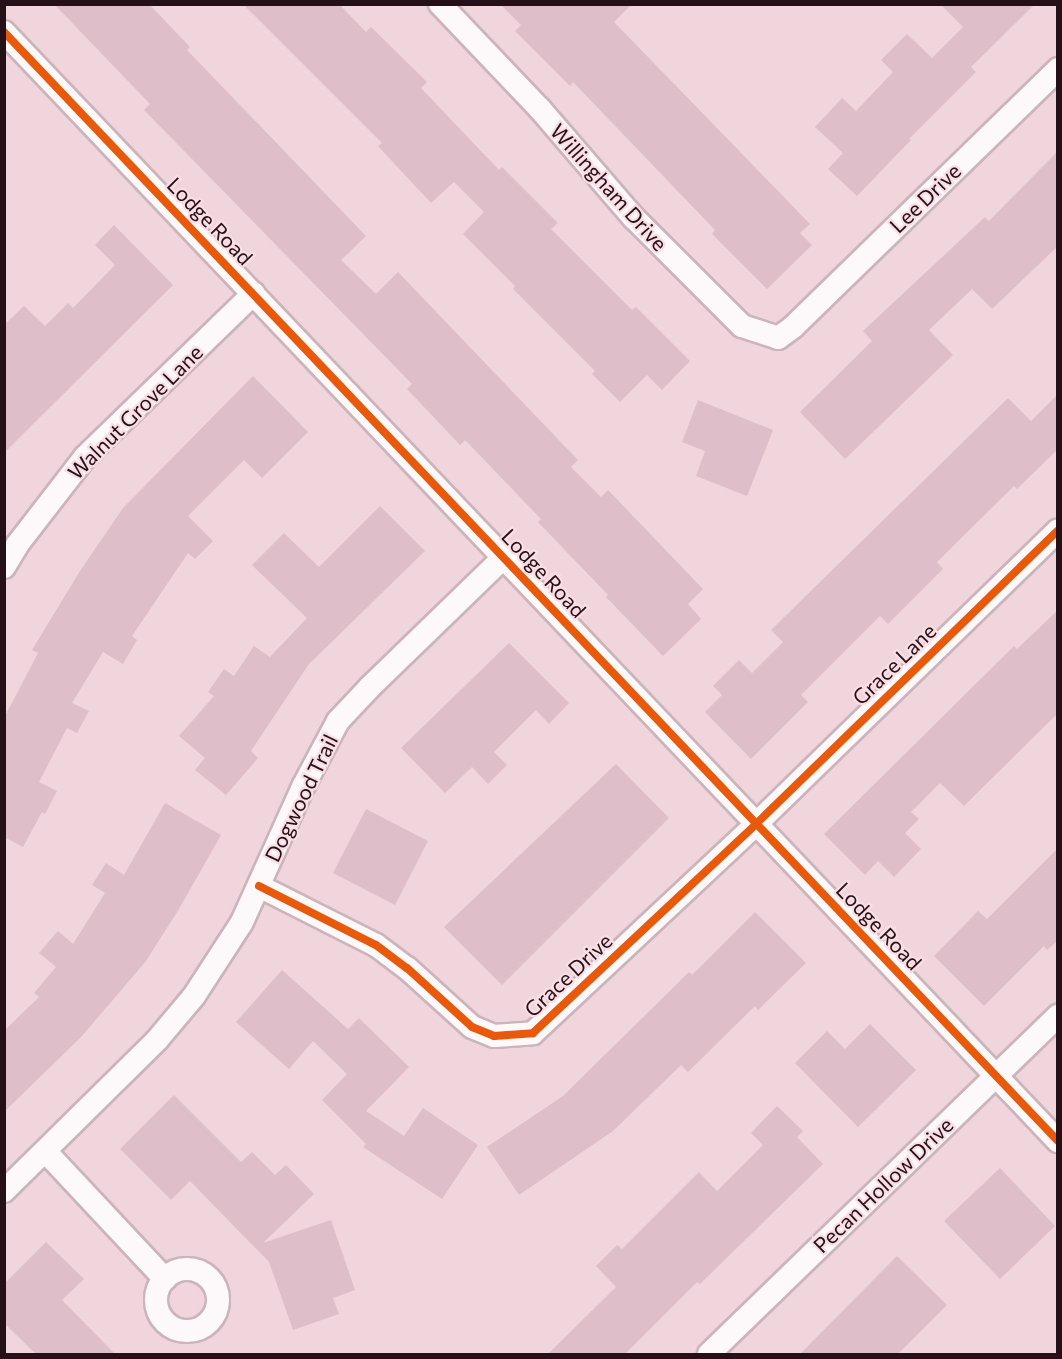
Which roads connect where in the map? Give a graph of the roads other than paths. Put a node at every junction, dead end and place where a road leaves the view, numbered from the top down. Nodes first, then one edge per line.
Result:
1 (440, 4) edge
2 (4, 32) edge
3 (1058, 69) edge
4 (254, 293) junction
5 (793, 327) joint
6 (1058, 530) edge
7 (504, 557) junction
8 (4, 567) edge
9 (756, 824) junction
10 (259, 886) junction
11 (1058, 1016) edge
12 (996, 1075) junction
13 (1058, 1141) edge
14 (45, 1152) junction
15 (4, 1191) edge
16 (165, 1279) dead end
17 (709, 1354) edge

1 - 5 street, Willingham Drive
2 - 4 street, Lodge Road
3 - 5 street, Lee Drive
4 - 7 street, Lodge Road
4 - 8 street, Walnut Grove Lane
6 - 9 street, Grace Lane
7 - 9 street, Lodge Road
7 - 10 street, Dogwood Trail
9 - 10 street, Grace Drive
9 - 12 street, Lodge Road
10 - 14 street, Dogwood Trail
11 - 12 street, Pecan Hollow Drive
12 - 13 street, Lodge Road
12 - 17 street, Pecan Hollow Drive
14 - 15 street, Dogwood Trail
14 - 16 street

